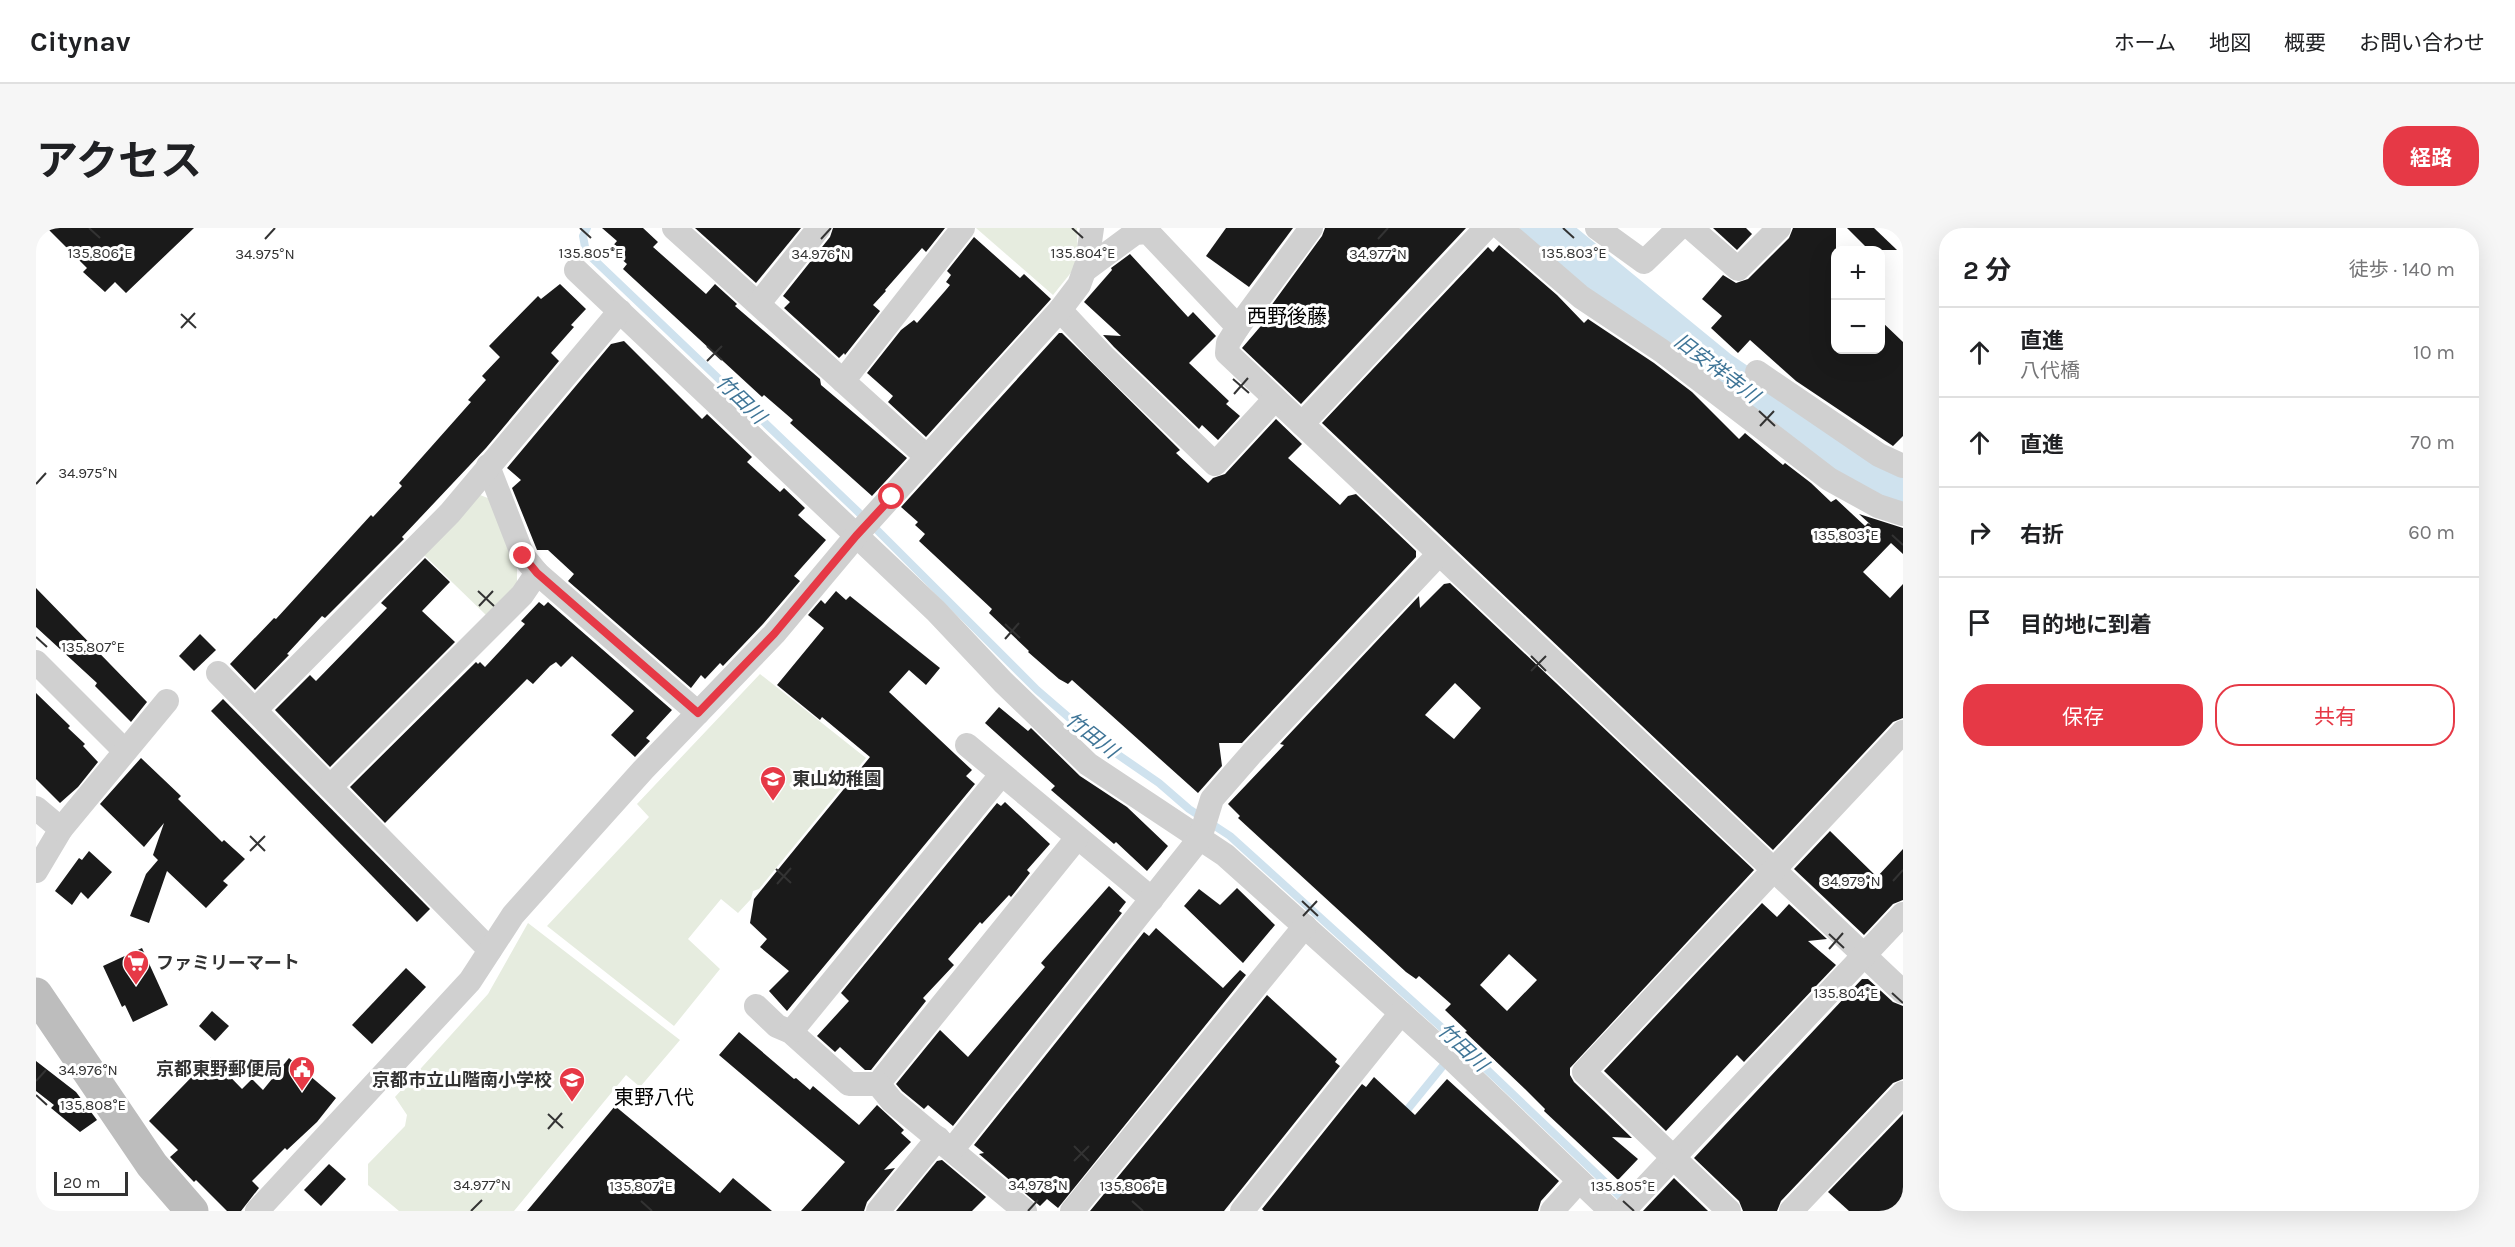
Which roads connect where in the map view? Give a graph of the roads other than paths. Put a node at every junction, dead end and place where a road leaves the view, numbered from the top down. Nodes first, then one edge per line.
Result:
1 (674, 228) edge
2 (819, 228) edge
3 (963, 228) edge
4 (1092, 228) edge
5 (1311, 228) edge
6 (1486, 228) edge
7 (1501, 228) edge
8 (1597, 228) edge
9 (1679, 228) edge
10 (1691, 228) edge
11 (1779, 228) edge
12 (576, 270) dead end
13 (1084, 270) junction
14 (759, 303) junction
15 (1060, 310) junction
16 (620, 311) junction
17 (1238, 327) junction
18 (1757, 372) dead end
19 (843, 381) junction
20 (1275, 399) junction
21 (1302, 424) junction
22 (927, 457) junction
23 (488, 466) junction
24 (1903, 466) edge
25 (1903, 514) edge
26 (859, 532) junction
27 (1439, 554) junction
28 (537, 573) junction
29 (36, 662) edge
30 (218, 673) dead end
31 (167, 702) dead end
32 (255, 710) junction
33 (698, 713) junction
34 (1903, 732) edge
35 (967, 745) dead end
36 (125, 751) junction
37 (1001, 775) junction
38 (330, 787) junction
39 (36, 808) edge
40 (61, 829) junction
41 (1202, 831) junction
42 (1077, 838) junction
43 (1774, 870) junction
44 (36, 871) edge
45 (1152, 899) junction
46 (1903, 914) edge
47 (1305, 926) junction
48 (490, 950) junction
49 (1864, 956) junction
50 (1903, 992) edge
51 (36, 994) edge
52 (756, 1006) dead end
53 (1401, 1013) junction
54 (791, 1032) junction
55 (878, 1084) junction
56 (1903, 1093) edge
57 (945, 1144) junction
58 (1673, 1158) junction
59 (1579, 1181) junction
60 (1629, 1205) edge
61 (1017, 1208) edge
62 (192, 1211) edge
63 (257, 1211) edge
64 (878, 1211) edge
65 (1072, 1211) edge
66 (1242, 1211) edge
67 (1552, 1211) edge
68 (1611, 1211) edge
69 (1729, 1211) edge
70 (1791, 1211) edge

1 - 14 street
2 - 14 street
3 - 19 street
4 - 13 street
5 - 17 street
6 - 21 street
7 - 25 street
8 - 9 street
10 - 11 street
12 - 16 street
13 - 15 street
13 - 17 street
14 - 19 street
15 - 20 street
15 - 22 street
16 - 23 street
16 - 26 street
17 - 20 street
18 - 24 street
19 - 22 street
20 - 21 street
21 - 27 street
22 - 26 street
23 - 28 street
23 - 32 street
26 - 33 street
26 - 41 street
27 - 41 street
27 - 43 street
28 - 33 street
28 - 38 street
29 - 36 street
30 - 32 street
31 - 36 street
32 - 38 street
33 - 48 street
34 - 43 street
35 - 37 street
36 - 40 street
37 - 42 street
37 - 54 street
38 - 48 street
39 - 40 street
40 - 44 street
41 - 45 street
41 - 47 street
42 - 45 street
42 - 55 street
43 - 49 street
43 - 58 street
45 - 57 street
46 - 49 street
47 - 53 street
47 - 65 street
48 - 63 street
49 - 50 street
49 - 58 street
51 - 62 street
52 - 54 street
53 - 59 street
53 - 66 street
54 - 55 street
55 - 57 street
56 - 70 street
57 - 61 street
57 - 64 street
58 - 60 street
58 - 69 street
59 - 67 street
59 - 68 street

